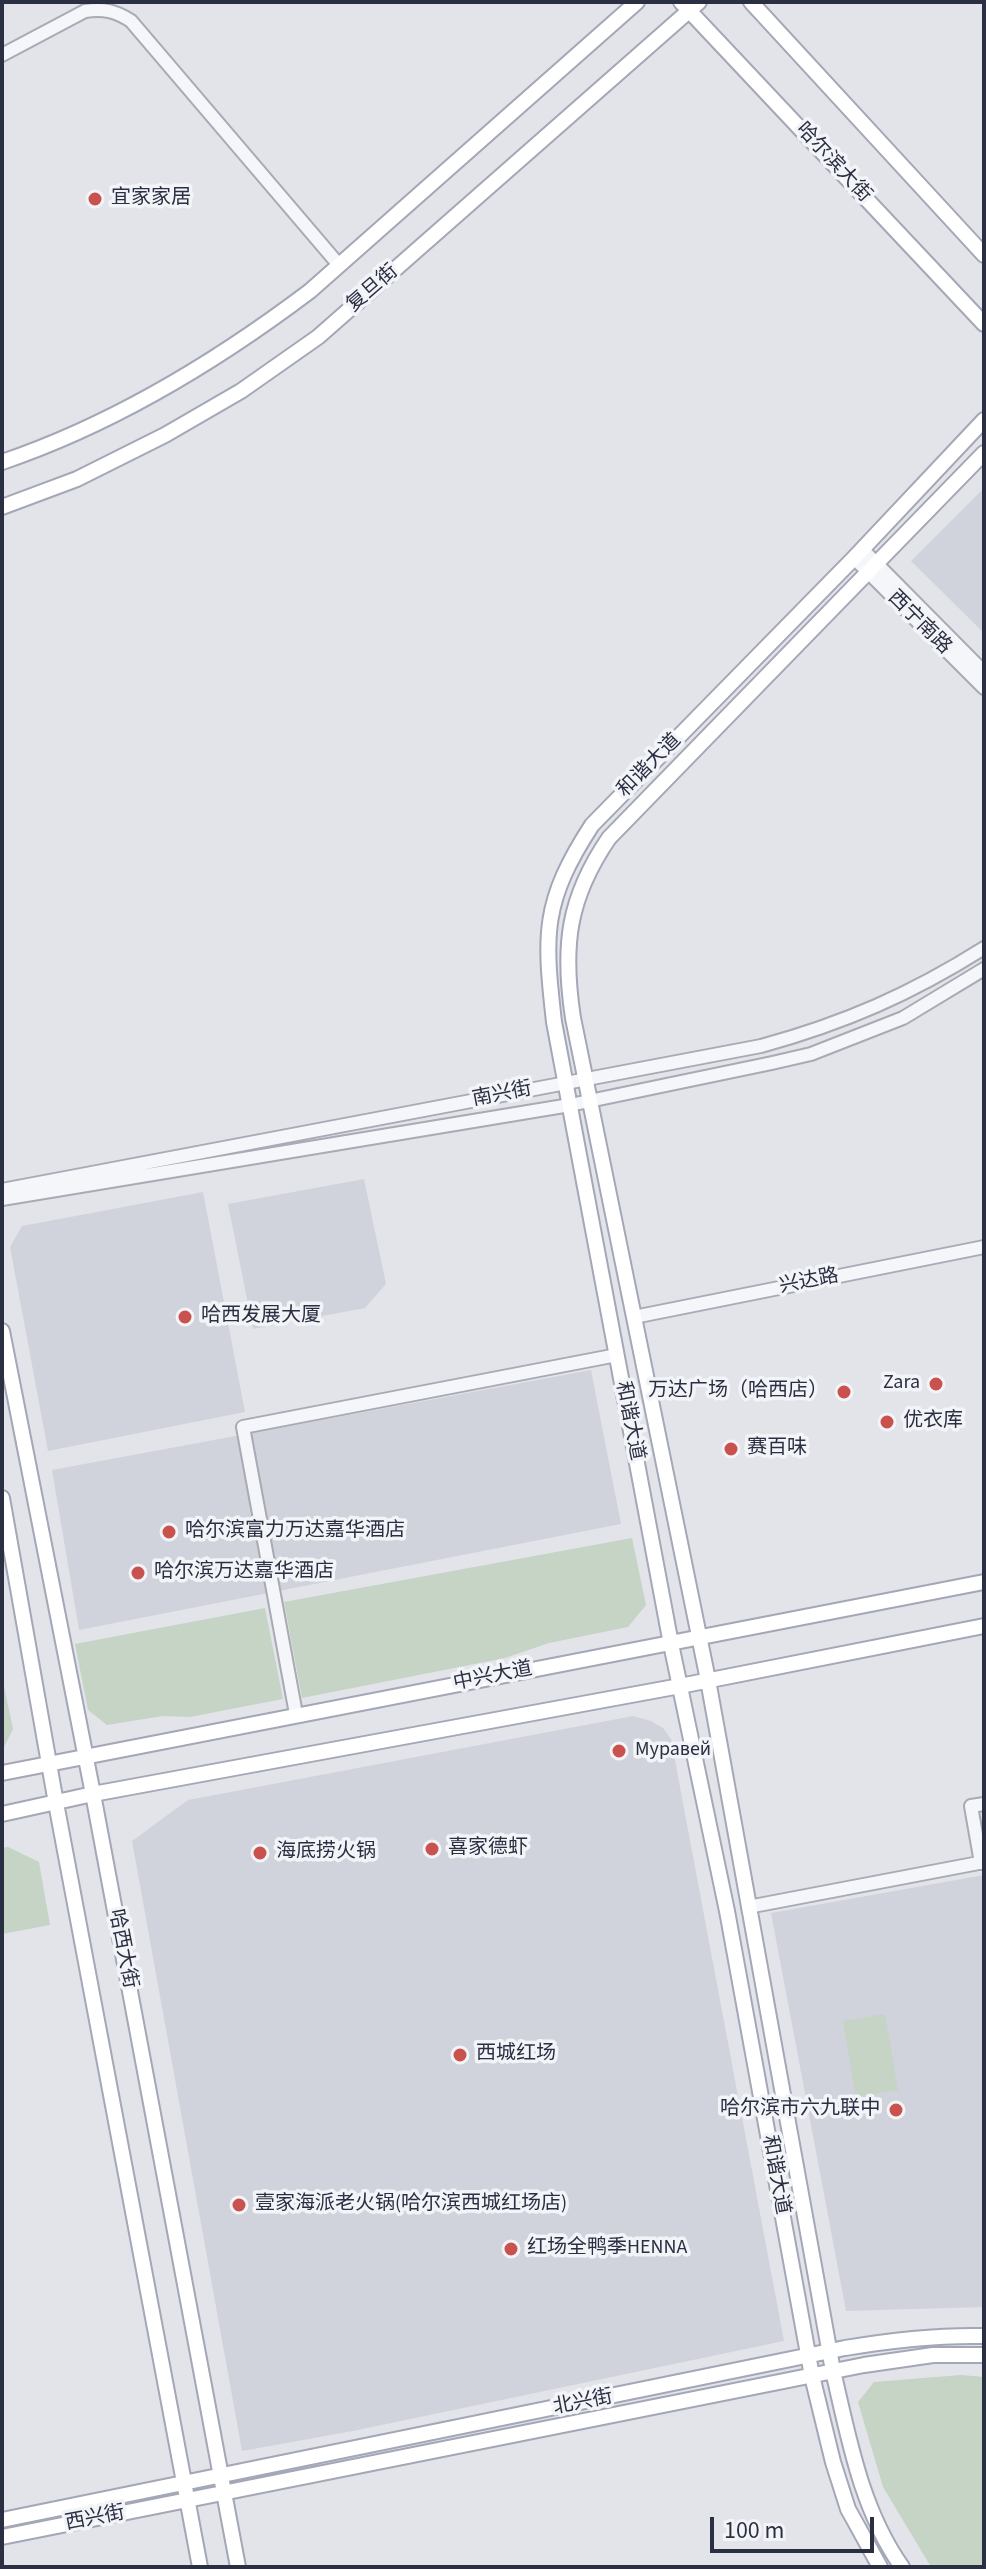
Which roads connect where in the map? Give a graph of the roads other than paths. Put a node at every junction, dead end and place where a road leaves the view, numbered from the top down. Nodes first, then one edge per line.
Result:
1 (637, 2) edge
2 (751, 2) edge
3 (690, 5) edge
4 (2, 55) edge
5 (984, 255) edge
6 (339, 265) junction
7 (984, 324) edge
8 (984, 420) edge
9 (984, 453) edge
10 (2, 462) edge
11 (2, 507) edge
12 (858, 554) junction
13 (872, 568) junction
14 (984, 672) edge
15 (984, 688) edge
16 (984, 948) edge
17 (984, 969) edge
18 (586, 1078) junction
19 (565, 1083) junction
20 (590, 1101) junction
21 (570, 1105) junction
22 (2, 1190) edge
23 (2, 1199) edge
24 (984, 1247) edge
25 (634, 1317) junction
26 (2, 1331) edge
27 (617, 1355) junction
28 (2, 1498) edge
29 (984, 1582) edge
30 (984, 1626) edge
31 (698, 1637) junction
32 (671, 1644) junction
33 (708, 1680) junction
34 (680, 1686) junction
35 (296, 1714) junction
36 (85, 1756) junction
37 (49, 1762) junction
38 (2, 1773) edge
39 (93, 1794) junction
40 (56, 1803) junction
41 (984, 1804) edge
42 (2, 1814) edge
43 (983, 1862) edge
44 (748, 1907) junction
45 (984, 2336) edge
46 (829, 2351) junction
47 (984, 2355) edge
48 (809, 2356) junction
49 (833, 2371) junction
50 (812, 2376) junction
51 (220, 2475) junction
52 (184, 2483) junction
53 (224, 2493) junction
54 (187, 2501) junction
55 (2, 2520) edge
56 (2, 2537) edge
57 (200, 2567) edge
58 (238, 2567) edge
59 (880, 2567) edge
60 (902, 2567) edge

1 - 6 main road, 复旦街
2 - 5 main road
3 - 7 main road, 哈尔滨大街
3 - 11 main road, 复旦街
4 - 6 street
6 - 10 main road, 复旦街
8 - 12 main road, 和谐大道
9 - 13 main road, 和谐大道
12 - 13 street, 西宁南路
12 - 19 main road, 和谐大道
13 - 14 street, 西宁南路
13 - 15 street, 西宁南路
13 - 18 main road, 和谐大道
16 - 18 street, 南兴街
17 - 20 street, 南兴街
18 - 19 street, 南兴街
18 - 20 main road, 和谐大道
19 - 21 main road, 和谐大道
19 - 22 street, 南兴街
20 - 21 street, 南兴街
20 - 25 main road, 和谐大道
21 - 23 street, 南兴街
21 - 27 main road, 和谐大道
24 - 25 street, 兴达路
25 - 31 main road, 和谐大道
26 - 36 main road, 哈西大街
27 - 32 main road, 和谐大道
27 - 35 street
28 - 37 main road, 哈西大街
29 - 31 main road, 中兴大道
30 - 33 main road
31 - 32 main road, 中兴大道
31 - 33 main road, 和谐大道
32 - 34 main road, 和谐大道
32 - 35 main road, 中兴大道
33 - 34 main road
33 - 44 main road, 和谐大道
34 - 39 main road
34 - 48 main road, 和谐大道
35 - 36 main road, 中兴大道
36 - 37 main road, 中兴大道
36 - 39 main road, 哈西大街
37 - 38 main road, 中兴大道
37 - 40 main road, 哈西大街
39 - 40 main road
39 - 51 main road, 哈西大街
40 - 42 main road
40 - 52 main road, 哈西大街
41 - 43 street
43 - 44 street
44 - 46 main road, 和谐大道
45 - 46 main road, 北兴街
46 - 48 main road, 北兴街
46 - 49 main road, 和谐大道
47 - 49 main road, 北兴街
48 - 50 main road, 和谐大道
48 - 51 main road, 北兴街
49 - 50 main road, 北兴街
49 - 60 main road, 和谐大道
50 - 53 main road, 北兴街
50 - 59 main road, 和谐大道
51 - 52 main road, 北兴街
51 - 53 main road, 哈西大街
52 - 54 main road, 哈西大街
52 - 55 main road, 西兴街
53 - 54 main road, 北兴街
53 - 58 main road, 哈西大街
54 - 56 main road, 西兴街
54 - 57 main road, 哈西大街

